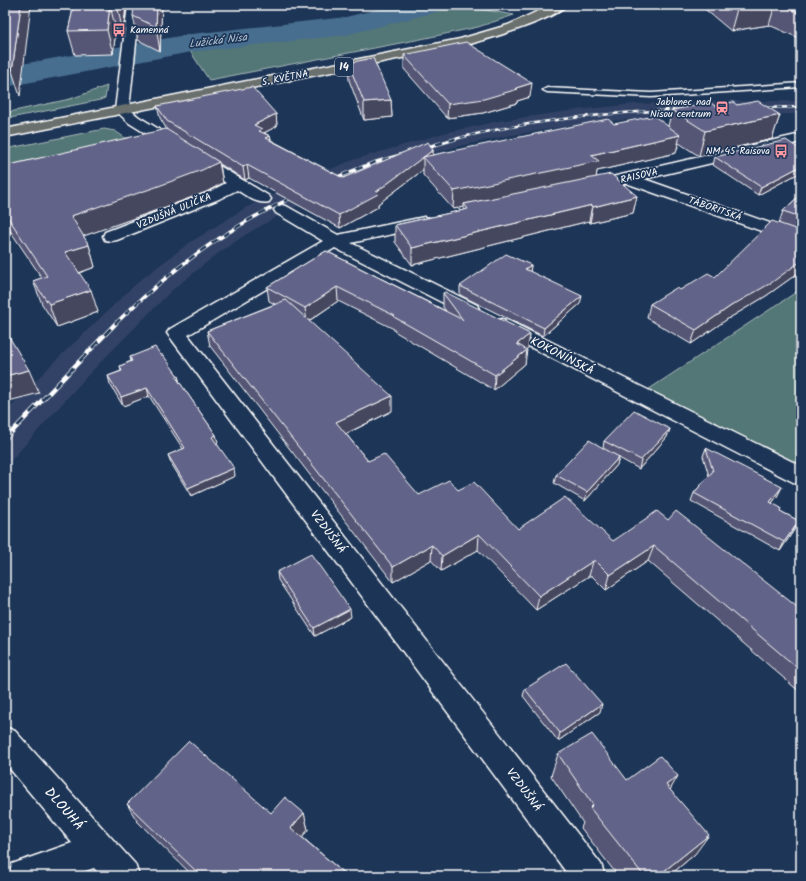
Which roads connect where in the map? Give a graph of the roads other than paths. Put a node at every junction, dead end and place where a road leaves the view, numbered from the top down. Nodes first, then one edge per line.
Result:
1 (134, 5) edge
2 (560, 5) edge
3 (801, 85) edge
4 (547, 90) dead end
5 (122, 110) junction
6 (5, 133) edge
7 (801, 138) edge
8 (629, 179) junction
9 (237, 184) junction
10 (575, 190) edge
11 (262, 199) dead end
12 (282, 210) dead end
13 (435, 220) edge
14 (111, 236) dead end
15 (801, 240) edge
16 (335, 241) junction
17 (801, 476) edge
18 (5, 741) edge
19 (99, 850) junction
20 (24, 876) edge
21 (123, 876) edge
22 (589, 876) edge

1 - 5 street
2 - 5 main road, 5. KVĚTNA / 14
3 - 4 lane
5 - 6 main road, 5. KVĚTNA / 14
5 - 9 street
7 - 8 street, RAISOVA
8 - 10 street, RAISOVA
8 - 15 street, TÁBORITSKÁ
9 - 11 street
9 - 14 street, VZDUŠNÁ ULIČKA
12 - 16 street, KOKONÍNSKÁ
13 - 16 street
16 - 17 street, KOKONÍNSKÁ
16 - 22 street, VZDUŠNÁ
18 - 19 street, DLOUHÁ
19 - 20 street
19 - 21 street, DLOUHÁ

